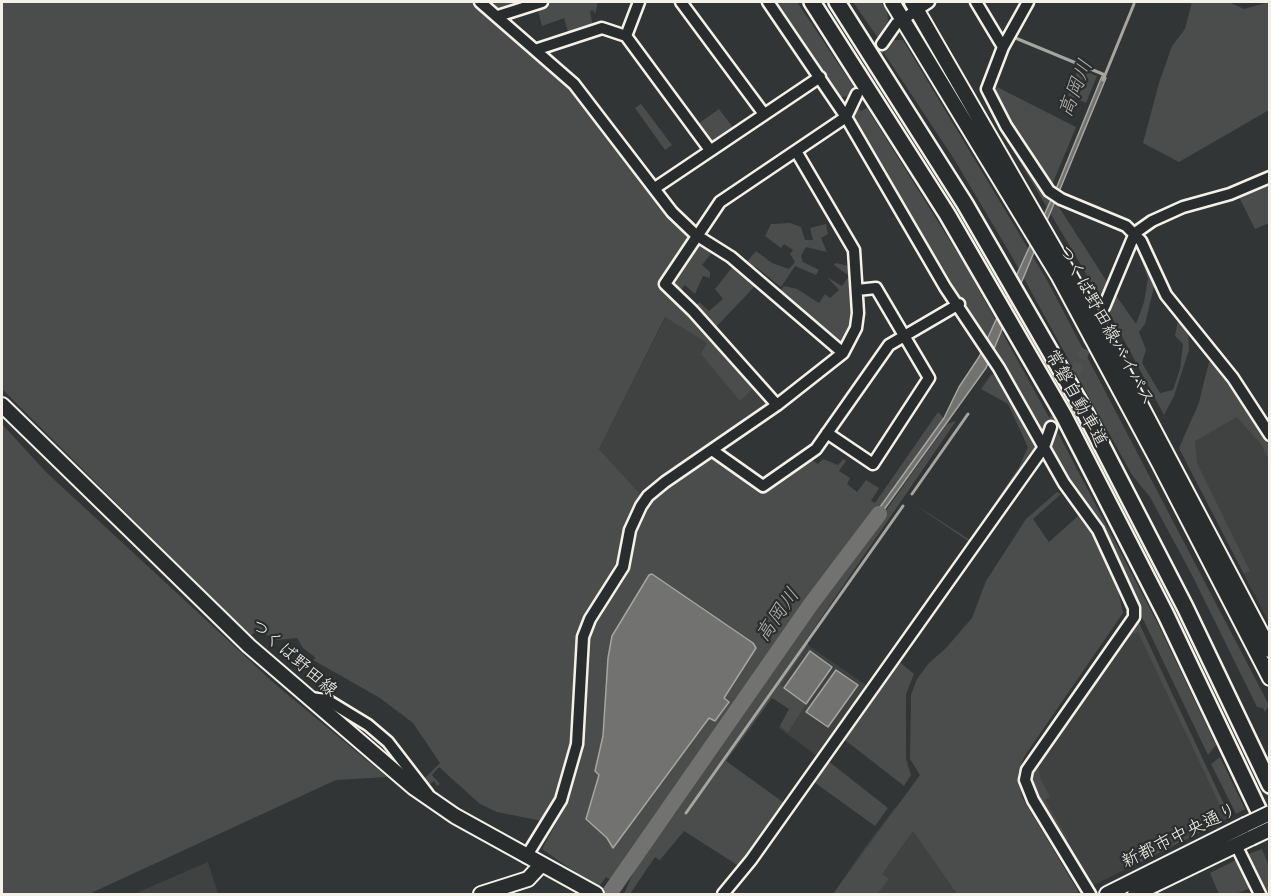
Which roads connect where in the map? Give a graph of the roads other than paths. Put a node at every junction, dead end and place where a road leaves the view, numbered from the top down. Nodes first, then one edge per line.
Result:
1 (480, 2) edge
2 (542, 2) edge
3 (638, 2) edge
4 (681, 2) edge
5 (768, 2) edge
6 (812, 2) edge
7 (837, 2) edge
8 (892, 2) edge
9 (929, 2) edge
10 (976, 2) edge
11 (1028, 2) edge
12 (915, 5) edge
13 (498, 16) junction
14 (903, 19) junction
15 (626, 36) junction
16 (882, 44) tunnel mouth
17 (1003, 47) junction
18 (536, 50) junction
19 (820, 77) junction
20 (857, 94) tunnel mouth
21 (764, 114) junction
22 (846, 117) junction
23 (710, 150) junction
24 (796, 151) junction
25 (1269, 177) edge
26 (655, 188) junction
27 (1135, 233) junction
28 (696, 235) junction
29 (857, 290) junction
30 (959, 304) junction
31 (1104, 307) tunnel mouth
32 (904, 335) junction
33 (843, 353) junction
34 (2, 405) edge
35 (777, 405) junction
36 (1051, 427) tunnel mouth
37 (827, 433) junction
38 (1269, 435) edge
39 (1044, 447) junction
40 (712, 450) junction
41 (1269, 650) edge
42 (1269, 678) edge
43 (1269, 785) edge
44 (1269, 813) edge
45 (1269, 829) edge
46 (1248, 831) junction
47 (1269, 834) edge
48 (1236, 845) junction
49 (526, 857) junction
50 (541, 865) junction
51 (481, 894) edge
52 (596, 894) edge
53 (723, 894) edge
54 (1090, 894) edge
55 (1107, 894) edge
56 (1135, 894) edge
57 (1260, 894) edge

1 - 13 street
2 - 13 street
3 - 15 street
4 - 21 street
5 - 19 street
6 - 47 highway, 常磐自動車道
7 - 43 highway, 常磐自動車道
8 - 14 main road, つくば野田線バイパス
9 - 12 street
10 - 17 street
11 - 17 street
12 - 14 street
12 - 41 main road, つくば野田線バイパス
13 - 18 street
14 - 16 street
14 - 42 main road, つくば野田線バイパス
15 - 18 street
15 - 23 street
17 - 27 street
18 - 26 street
19 - 21 street
19 - 22 street
20 - 22 street
21 - 23 street
22 - 24 street
22 - 30 street
23 - 26 street
24 - 28 street
24 - 29 street
25 - 27 street
26 - 28 street
27 - 31 street
27 - 38 street
28 - 33 street
28 - 35 street
29 - 32 street
29 - 33 street
30 - 32 street
30 - 39 street
32 - 37 street
32 - 37 street
33 - 35 street
34 - 49 main road, つくば野田線
35 - 40 street
36 - 39 street
37 - 40 street
39 - 53 street
39 - 54 street
40 - 49 street
44 - 46 main road, 新都市中央通り, bridge
45 - 46 main road, 新都市中央通り, bridge
46 - 48 main road, 新都市中央通り
46 - 55 main road, 新都市中央通り
48 - 56 main road, 新都市中央通り
48 - 57 street
49 - 50 main road, つくば野田線
50 - 51 main road
50 - 52 main road, つくば野田線

